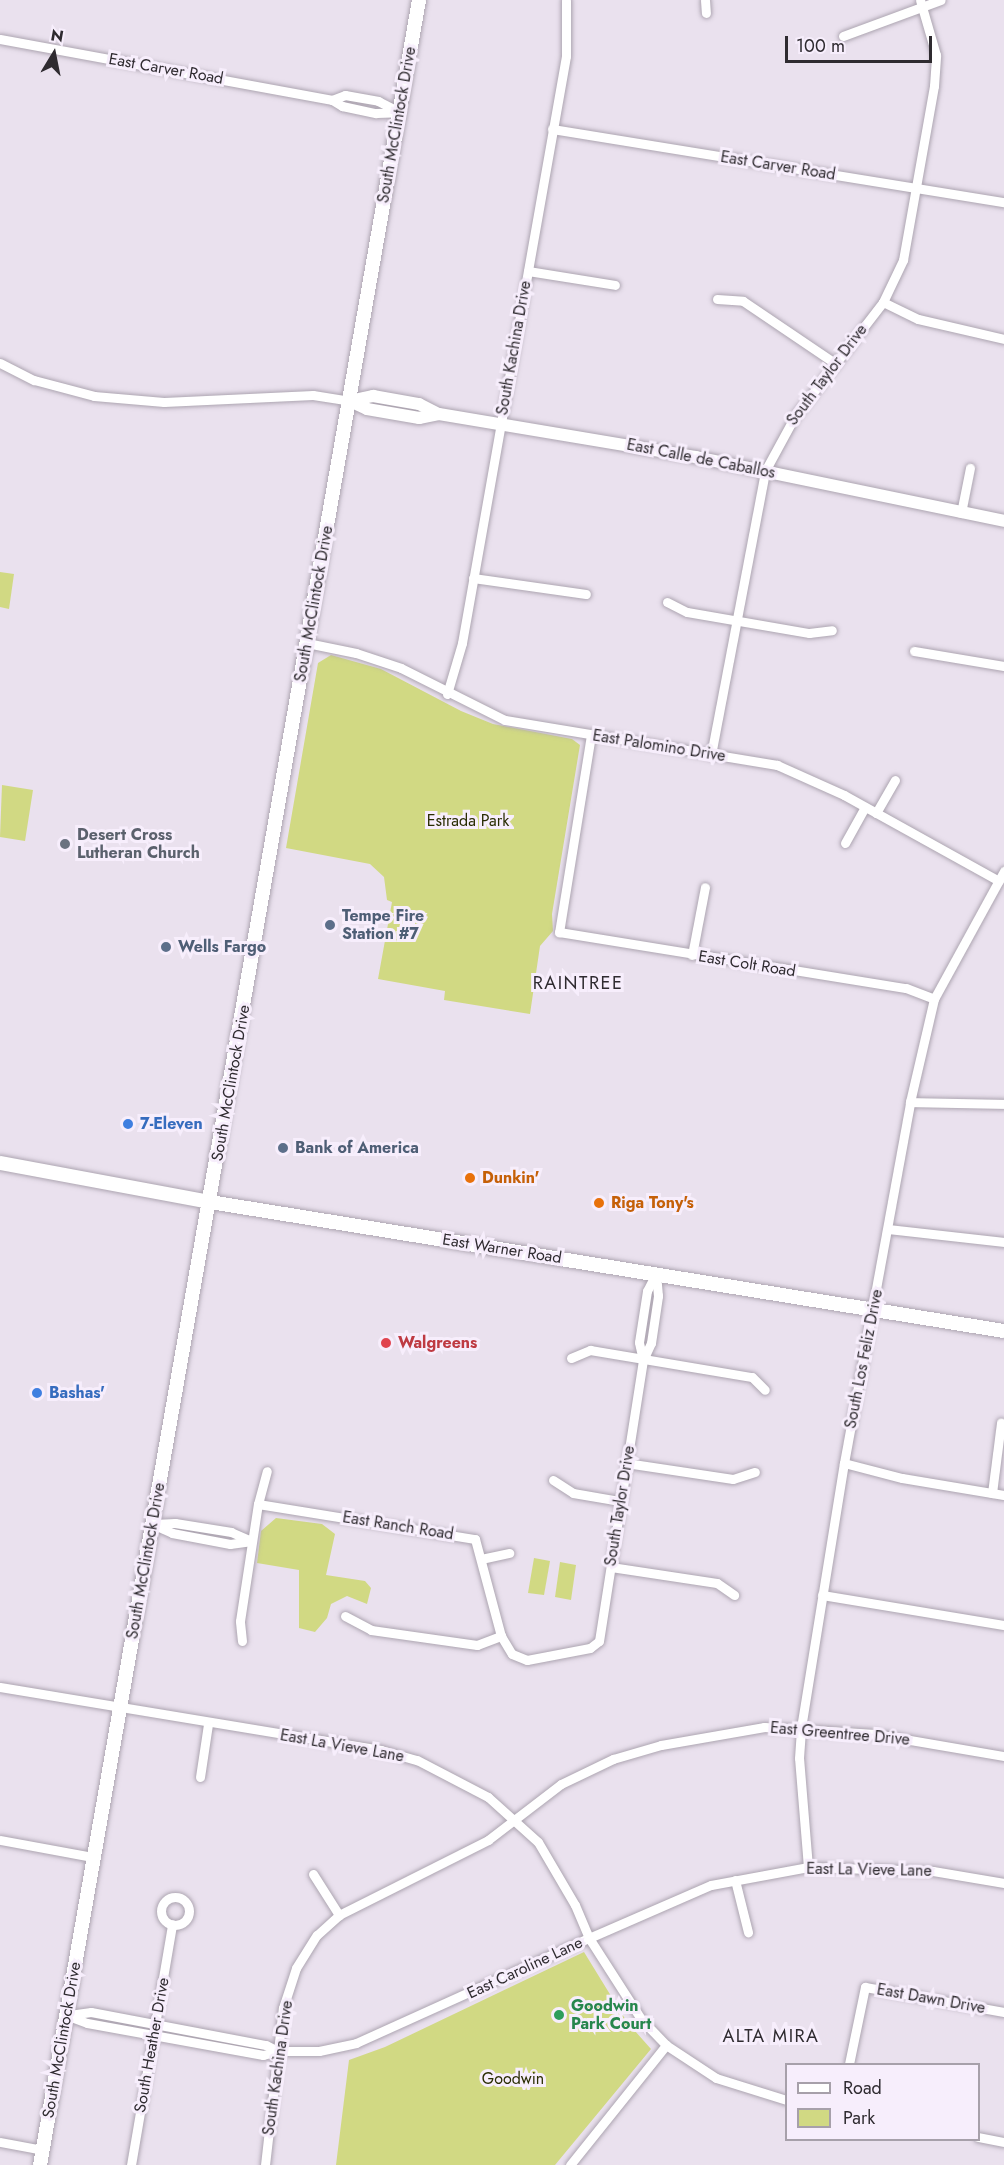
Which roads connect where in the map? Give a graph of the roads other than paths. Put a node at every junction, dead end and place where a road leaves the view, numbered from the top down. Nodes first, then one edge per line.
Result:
1 (419, 0) edge
2 (566, 0) edge
3 (705, 0) edge
4 (941, 0) edge
5 (921, 3) edge
6 (706, 13) dead end
7 (843, 36) dead end
8 (0, 39) edge
9 (400, 112) junction
10 (552, 129) junction
11 (917, 189) junction
12 (1004, 202) edge
13 (528, 271) junction
14 (615, 285) dead end
15 (717, 299) dead end
16 (883, 302) junction
17 (1004, 339) edge
18 (0, 363) edge
19 (836, 364) junction
20 (349, 400) junction
21 (500, 425) junction
22 (970, 468) dead end
23 (765, 471) junction
24 (961, 513) junction
25 (1004, 521) edge
26 (472, 578) junction
27 (586, 594) dead end
28 (667, 602) dead end
29 (736, 620) junction
30 (832, 630) dead end
31 (307, 643) junction
32 (914, 651) dead end
33 (1004, 666) edge
34 (447, 694) junction
35 (591, 735) junction
36 (711, 755) junction
37 (895, 780) dead end
38 (865, 807) junction
39 (876, 813) junction
40 (845, 843) dead end
41 (1004, 871) edge
42 (999, 881) junction
43 (705, 886) dead end
44 (692, 955) junction
45 (934, 999) junction
46 (910, 1102) junction
47 (1004, 1104) edge
48 (0, 1162) edge
49 (210, 1202) junction
50 (888, 1228) junction
51 (1004, 1242) edge
52 (656, 1274) junction
53 (873, 1310) junction
54 (1004, 1331) edge
55 (571, 1358) dead end
56 (643, 1360) junction
57 (765, 1390) dead end
58 (1001, 1423) dead end
59 (626, 1463) junction
60 (844, 1463) junction
61 (267, 1471) dead end
62 (755, 1472) dead end
63 (553, 1480) dead end
64 (992, 1493) junction
65 (1004, 1495) edge
66 (620, 1501) junction
67 (258, 1504) junction
68 (152, 1524) junction
69 (252, 1541) junction
70 (509, 1553) dead end
71 (481, 1559) junction
72 (611, 1567) junction
73 (734, 1595) dead end
74 (822, 1595) junction
75 (345, 1616) dead end
76 (1004, 1624) edge
77 (501, 1636) junction
78 (242, 1641) dead end
79 (0, 1687) edge
80 (120, 1709) junction
81 (208, 1724) junction
82 (801, 1728) junction
83 (1004, 1756) edge
84 (200, 1777) dead end
85 (515, 1818) junction
86 (0, 1840) edge
87 (93, 1857) junction
88 (808, 1867) junction
89 (313, 1874) dead end
90 (735, 1880) junction
91 (1004, 1883) edge
92 (339, 1916) junction
93 (172, 1924) dead end
94 (748, 1932) dead end
95 (589, 1938) junction
96 (1004, 2012) edge
97 (66, 2015) junction
98 (156, 2024) junction
99 (154, 2036) junction
100 (666, 2046) junction
101 (278, 2051) junction
102 (849, 2063) edge
103 (785, 2100) edge
104 (980, 2137) edge
105 (0, 2142) edge
106 (1004, 2142) edge
107 (43, 2150) junction
108 (40, 2165) edge
109 (131, 2165) edge
110 (265, 2165) edge
111 (570, 2165) edge

1 - 9 main road, South McClintock Drive
2 - 10 street, South Kachina Drive
3 - 6 street
4 - 5 street
5 - 7 street
5 - 11 street, South Taylor Drive
8 - 9 street, East Carver Road
9 - 20 main road, South McClintock Drive
10 - 11 street, East Carver Road
10 - 13 street, South Kachina Drive
11 - 12 street, East Carver Road
11 - 16 street, South Taylor Drive
13 - 14 street
13 - 21 street, South Kachina Drive
15 - 19 street
16 - 17 street
16 - 19 street, South Taylor Drive
18 - 20 street
19 - 23 street, South Taylor Drive
20 - 21 street, East Calle de Caballos
20 - 31 main road, South McClintock Drive
21 - 23 street, East Calle de Caballos
21 - 26 street, South Kachina Drive
22 - 24 street
23 - 24 street, East Calle de Caballos
23 - 29 street, South Taylor Drive
24 - 25 street, East Calle de Caballos
26 - 27 street
26 - 34 street, South Kachina Drive
28 - 29 street
29 - 30 street
29 - 36 street, South Taylor Drive
31 - 34 street, East Palomino Drive
31 - 49 main road, South McClintock Drive
32 - 33 street
34 - 35 street, East Palomino Drive
35 - 36 street, East Palomino Drive
35 - 44 street, East Colt Road
36 - 38 street, East Palomino Drive
37 - 39 street
38 - 39 street, East Palomino Drive
38 - 40 street
39 - 42 street, East Palomino Drive
41 - 42 street, South Los Feliz Drive
42 - 45 street, South Los Feliz Drive
43 - 44 street
44 - 45 street, East Colt Road
45 - 46 street, South Los Feliz Drive
46 - 47 street
46 - 50 street, South Los Feliz Drive
48 - 49 main road, East Warner Road
49 - 52 main road, East Warner Road
49 - 68 main road, South McClintock Drive
50 - 51 street
50 - 53 street, South Los Feliz Drive
52 - 53 main road, East Warner Road
52 - 56 street, South Taylor Drive
53 - 54 main road, East Warner Road
53 - 60 street, South Los Feliz Drive
55 - 56 street
56 - 57 street
56 - 59 street, South Taylor Drive
58 - 64 street
59 - 62 street
59 - 66 street, South Taylor Drive
60 - 64 street
60 - 74 street, South Los Feliz Drive
61 - 67 street
63 - 66 street
64 - 65 street
66 - 72 street, South Taylor Drive
67 - 69 street
67 - 71 street, East Ranch Road
68 - 69 street
68 - 80 main road, South McClintock Drive
69 - 78 street
70 - 71 street
71 - 77 street, East Ranch Road
72 - 73 street
72 - 77 street, South Taylor Drive
74 - 76 street
74 - 82 street, South Los Feliz Drive
75 - 77 street
79 - 80 street, East La Vieve Lane
80 - 81 street, East La Vieve Lane
80 - 87 main road, South McClintock Drive
81 - 84 street
81 - 85 street, East La Vieve Lane
82 - 83 street, East Greentree Drive
82 - 85 street, East Greentree Drive
82 - 88 street, South Los Feliz Drive
85 - 92 street, South Kachina Drive
85 - 95 street, East La Vieve Lane
86 - 87 street
87 - 97 main road, South McClintock Drive
88 - 90 street, East La Vieve Lane
88 - 91 street, East La Vieve Lane
89 - 92 street
90 - 94 street
90 - 95 street, East La Vieve Lane
92 - 101 street, South Kachina Drive
93 - 98 street, South Heather Drive
95 - 100 street, East Caroline Lane
95 - 101 street, East Caroline Lane
96 - 102 street, East Dawn Drive
97 - 98 street, East Caroline Lane
97 - 99 street, East Caroline Lane
97 - 107 main road, South McClintock Drive
98 - 99 street, South Heather Drive
98 - 101 street, East Caroline Lane
99 - 101 street, East Caroline Lane
99 - 109 street, South Heather Drive
100 - 103 street, East Caroline Lane
100 - 111 street
101 - 110 street, South Kachina Drive
104 - 106 street
105 - 107 street
107 - 108 main road, South McClintock Drive

